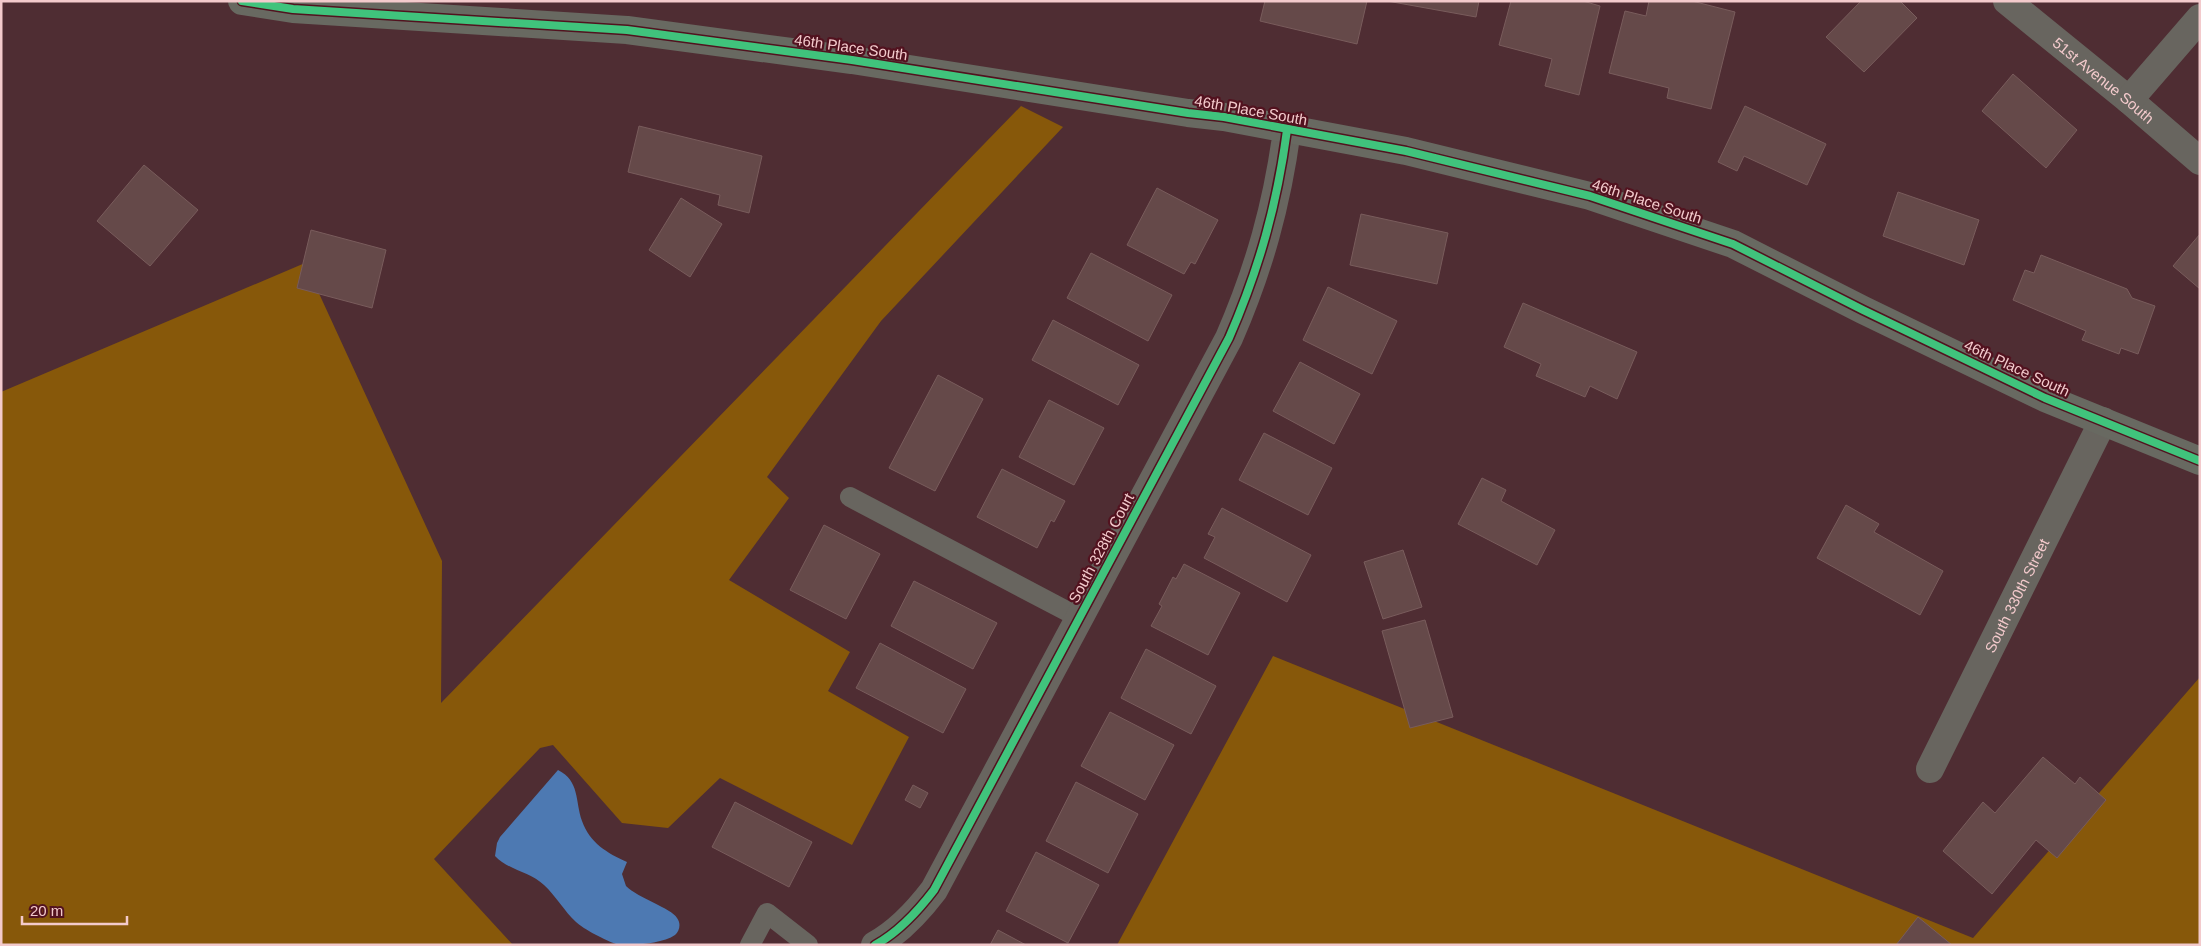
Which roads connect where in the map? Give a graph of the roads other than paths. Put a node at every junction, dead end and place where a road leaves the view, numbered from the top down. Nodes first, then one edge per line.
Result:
1 (242, 1) edge
2 (2007, 1) edge
3 (2200, 18) edge
4 (2129, 100) junction
5 (1287, 130) junction
6 (2200, 161) edge
7 (2104, 421) junction
8 (2200, 460) edge
9 (850, 497) dead end
10 (1080, 618) junction
11 (1930, 769) dead end
12 (750, 945) edge
13 (808, 945) edge
14 (875, 945) edge

1 - 5 street, 46th Place South
2 - 4 street, 51st Avenue South
3 - 4 street
4 - 6 street, 51st Avenue South
5 - 7 street, 46th Place South
5 - 10 street, South 328th Court
7 - 8 street, 46th Place South
7 - 11 street, South 330th Street
9 - 10 lane
10 - 14 street, South 328th Court
12 - 13 lane

